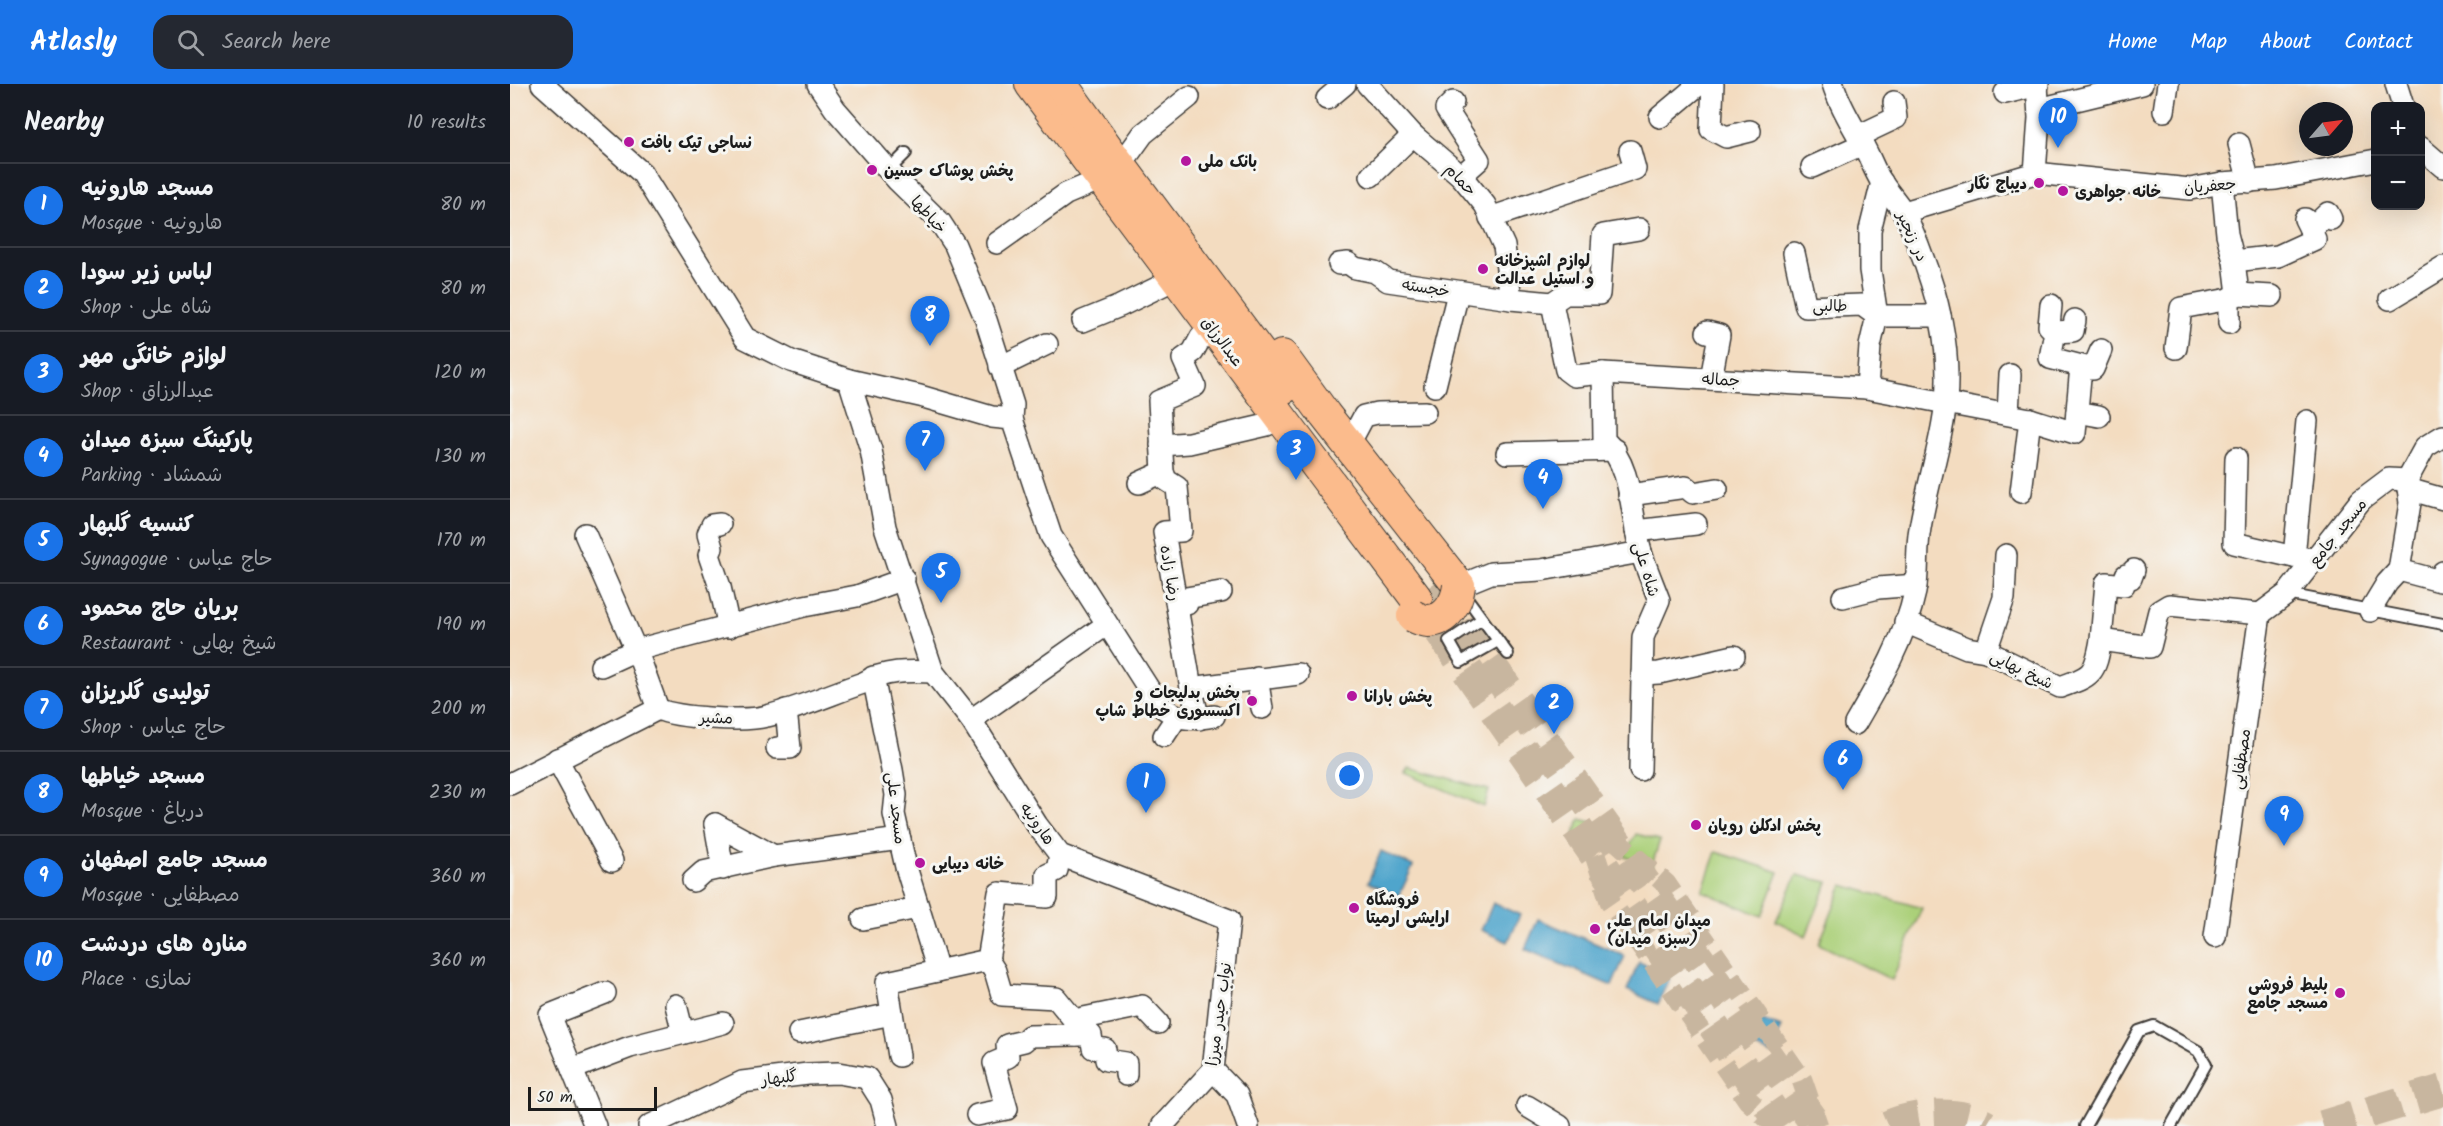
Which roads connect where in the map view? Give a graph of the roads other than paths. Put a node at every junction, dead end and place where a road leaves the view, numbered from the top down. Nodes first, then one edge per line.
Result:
1 (542, 84) edge
2 (818, 84) edge
3 (1031, 84) edge
4 (1061, 84) edge
5 (1345, 84) edge
6 (1367, 84) edge
7 (1706, 84) edge
8 (1713, 84) edge
9 (1833, 84) edge
10 (2142, 84) edge
11 (2168, 84) edge
12 (2396, 84) edge
13 (2037, 85) edge
14 (2005, 93) dead end
15 (1189, 97) dead end
16 (1327, 99) dead end
17 (1453, 102) dead end
18 (1894, 102) dead end
19 (2402, 102) edge
20 (2039, 109) junction
21 (2164, 111) dead end
22 (1660, 117) dead end
23 (1750, 131) dead end
24 (1413, 135) junction
25 (1860, 140) junction
26 (2239, 144) dead end
27 (2425, 151) edge
28 (906, 153) dead end
29 (1632, 160) dead end
30 (2371, 161) edge
31 (1102, 162) junction
32 (1812, 167) dead end
33 (2443, 167) edge
34 (889, 170) junction
35 (2035, 173) junction
36 (1371, 176) dead end
37 (1461, 176) junction
38 (1882, 182) junction
39 (2249, 182) junction
40 (2222, 183) junction
41 (1905, 212) junction
42 (1490, 218) junction
43 (2331, 219) dead end
44 (1639, 229) dead end
45 (997, 243) dead end
46 (1794, 253) dead end
47 (2234, 261) junction
48 (1339, 264) dead end
49 (2443, 267) edge
50 (1163, 285) junction
51 (1458, 292) junction
52 (2272, 296) dead end
53 (2233, 297) junction
54 (1511, 299) junction
55 (2390, 299) dead end
56 (1552, 303) junction
57 (2051, 306) dead end
58 (1877, 316) junction
59 (1940, 316) junction
60 (2075, 320) dead end
61 (1083, 321) dead end
62 (2229, 322) dead end
63 (1707, 332) dead end
64 (2055, 332) junction
65 (1202, 337) junction
66 (1047, 344) dead end
67 (2176, 348) dead end
68 (2101, 350) dead end
69 (2081, 366) junction
70 (1000, 367) junction
71 (1603, 373) junction
72 (2010, 375) dead end
73 (1711, 379) junction
74 (849, 380) junction
75 (1435, 386) dead end
76 (1867, 388) junction
77 (1945, 402) junction
78 (1416, 412) dead end
79 (2077, 412) junction
80 (2008, 414) junction
81 (2099, 416) dead end
82 (1012, 419) junction
83 (2031, 419) junction
84 (2307, 421) dead end
85 (1267, 425) junction
86 (2443, 436) edge
87 (1161, 445) junction
88 (1348, 446) junction
89 (1615, 450) junction
90 (1507, 453) dead end
91 (2236, 458) dead end
92 (1163, 472) junction
93 (1139, 483) dead end
94 (2408, 485) junction
95 (1717, 489) dead end
96 (2022, 492) dead end
97 (1629, 495) junction
98 (2443, 499) edge
99 (720, 524) dead end
100 (1696, 525) dead end
101 (1636, 531) junction
102 (591, 536) dead end
103 (1641, 552) junction
104 (2006, 555) dead end
105 (2294, 557) junction
106 (2316, 559) junction
107 (2134, 570) dead end
108 (2399, 570) junction
109 (2443, 572) edge
110 (904, 579) junction
111 (1916, 585) junction
112 (1221, 592) dead end
113 (2287, 594) junction
114 (1430, 596) junction
115 (1843, 597) dead end
116 (1177, 606) junction
117 (2370, 611) junction
118 (2260, 614) junction
119 (1482, 620) junction
120 (1905, 622) junction
121 (2443, 624) edge
122 (1106, 625) junction
123 (729, 627) junction
124 (2101, 640) junction
125 (1498, 641) junction
126 (636, 650) junction
127 (1986, 651) junction
128 (1508, 654) dead end
129 (1734, 656) dead end
130 (601, 666) dead end
131 (933, 672) junction
132 (1298, 674) dead end
133 (1642, 674) junction
134 (873, 677) junction
135 (1257, 678) junction
136 (1191, 688) junction
137 (1262, 708) dead end
138 (658, 710) junction
139 (786, 710) junction
140 (1176, 718) junction
141 (971, 720) junction
142 (1856, 724) dead end
143 (1164, 736) dead end
144 (777, 748) dead end
145 (556, 759) junction
146 (1640, 770) dead end
147 (510, 784) edge
148 (900, 839) junction
149 (1060, 855) junction
150 (774, 856) junction
151 (612, 861) dead end
152 (723, 869) junction
153 (693, 881) dead end
154 (918, 908) junction
155 (863, 919) dead end
156 (1229, 920) joint
157 (2215, 937) dead end
158 (988, 960) junction
159 (938, 971) junction
160 (605, 993) dead end
161 (676, 1005) dead end
162 (892, 1014) junction
163 (723, 1023) dead end
164 (1158, 1023) dead end
165 (1075, 1027) junction
166 (683, 1033) junction
167 (799, 1033) dead end
168 (899, 1056) dead end
169 (572, 1070) junction
170 (1213, 1070) junction
171 (1126, 1075) dead end
172 (1527, 1106) dead end
173 (977, 1116) dead end
174 (659, 1124) edge
175 (595, 1126) edge
176 (888, 1126) edge
177 (1162, 1126) edge
178 (1248, 1126) edge
179 (1558, 1126) edge
180 (2085, 1126) edge
181 (2171, 1126) edge

1 - 74 street
2 - 34 street, خیاطها
3 - 31 main road, عبدالرزاق
4 - 31 main road, عبدالرزاق
5 - 16 street
6 - 24 street, حمام
7 - 22 street
8 - 23 street
9 - 25 street, در زنجیر
10 - 20 street
11 - 21 street
12 - 19 street
13 - 14 street
13 - 20 street
15 - 31 street
17 - 37 street
18 - 25 street
20 - 35 street
24 - 36 street
24 - 37 street, حمام
25 - 32 street
25 - 38 street, در زنجیر
26 - 39 street
27 - 33 street
28 - 34 lane
29 - 42 street
30 - 39 street, جعفریان
31 - 45 street
31 - 50 main road
31 - 88 main road
31 - 114 main road, عبدالرزاق
34 - 70 street, خیاطها
35 - 40 street, جعفریان
35 - 41 street, جعفریان
37 - 42 street, حمام
38 - 41 street, در زنجیر
38 - 58 street
39 - 40 street, جعفریان
40 - 47 street
41 - 59 street, در زنجیر
42 - 54 street, حمام
43 - 47 street
44 - 56 street
46 - 58 street, طالبی
47 - 53 street
48 - 51 street, خجسته
49 - 55 street
50 - 61 street
50 - 65 main road
51 - 54 street
51 - 75 street, خجسته
52 - 53 street
53 - 62 street
53 - 67 street
54 - 56 street
56 - 71 street, جماله
57 - 64 street
58 - 59 street, طالبی
58 - 76 street
59 - 77 street, در زنجیر
60 - 64 street
63 - 73 street
64 - 69 street
65 - 85 main road
65 - 87 street, رضا زاده
66 - 70 street
68 - 69 street
69 - 79 street
70 - 82 street, خیاطها
71 - 73 street, جماله
71 - 89 street, شاه علی
72 - 80 street
73 - 76 street, جماله
74 - 82 street
74 - 110 street
76 - 77 street, جماله
77 - 80 street, جماله
77 - 111 street
78 - 88 street
79 - 81 street
79 - 83 street, جماله
80 - 83 street, جماله
82 - 122 street, خیاطها
83 - 96 street
84 - 105 street
85 - 87 street
85 - 114 main road
86 - 94 street
87 - 92 street, رضا زاده
88 - 114 main road
89 - 90 street
89 - 97 street, شاه علی
91 - 105 street
92 - 93 street
92 - 116 street, رضا زاده
94 - 98 street
94 - 106 street, مسجد جامع
94 - 108 street
95 - 97 street
97 - 101 street, شاه علی
99 - 123 street
100 - 101 street
101 - 103 street, شاه علی
102 - 126 street
103 - 114 street
103 - 133 street, شاه علی
104 - 127 street
105 - 106 street
106 - 113 street, مسجد جامع
107 - 124 street, شیخ بهایی
108 - 109 street
108 - 117 street
110 - 123 street
110 - 131 street
111 - 115 street
111 - 120 street
112 - 116 street
113 - 117 lane
113 - 118 street
114 - 119 lane
116 - 136 street, رضا زاده
117 - 121 lane
118 - 124 street
118 - 157 street, مصطفایی
119 - 125 lane
119 - 125 lane
120 - 127 street, شیخ بهایی
120 - 142 street
122 - 140 street, خیاطها
122 - 141 street
123 - 126 street
124 - 127 street, شیخ بهایی
125 - 128 lane
126 - 130 street
126 - 138 street
129 - 133 street
131 - 134 street, مشیر
131 - 141 street, هارونیه
132 - 135 street
133 - 146 street, شاه علی
134 - 139 street, مشیر
134 - 148 street, مسجد علی
135 - 136 street
135 - 137 street
136 - 140 street, رضا زاده
138 - 139 street, مشیر
138 - 145 street
139 - 144 street
140 - 143 street
141 - 149 street, هارونیه
145 - 147 street
145 - 151 street
148 - 150 street
148 - 154 street, مسجد علی
149 - 156 street, هارونیه
149 - 158 street
150 - 152 street
150 - 152 street
152 - 153 street
154 - 155 street
154 - 159 street, مسجد علی
156 - 170 street, نواب حیدر میرزا
158 - 159 street
158 - 165 street
159 - 162 street
160 - 169 street
161 - 166 street
162 - 167 street
162 - 168 street
163 - 166 street
164 - 165 street
165 - 171 street
165 - 173 street
166 - 169 street
169 - 175 street
170 - 177 street, نواب حیدر میرزا
170 - 178 street
172 - 179 street
174 - 176 street, گلبهار
180 - 181 lane

